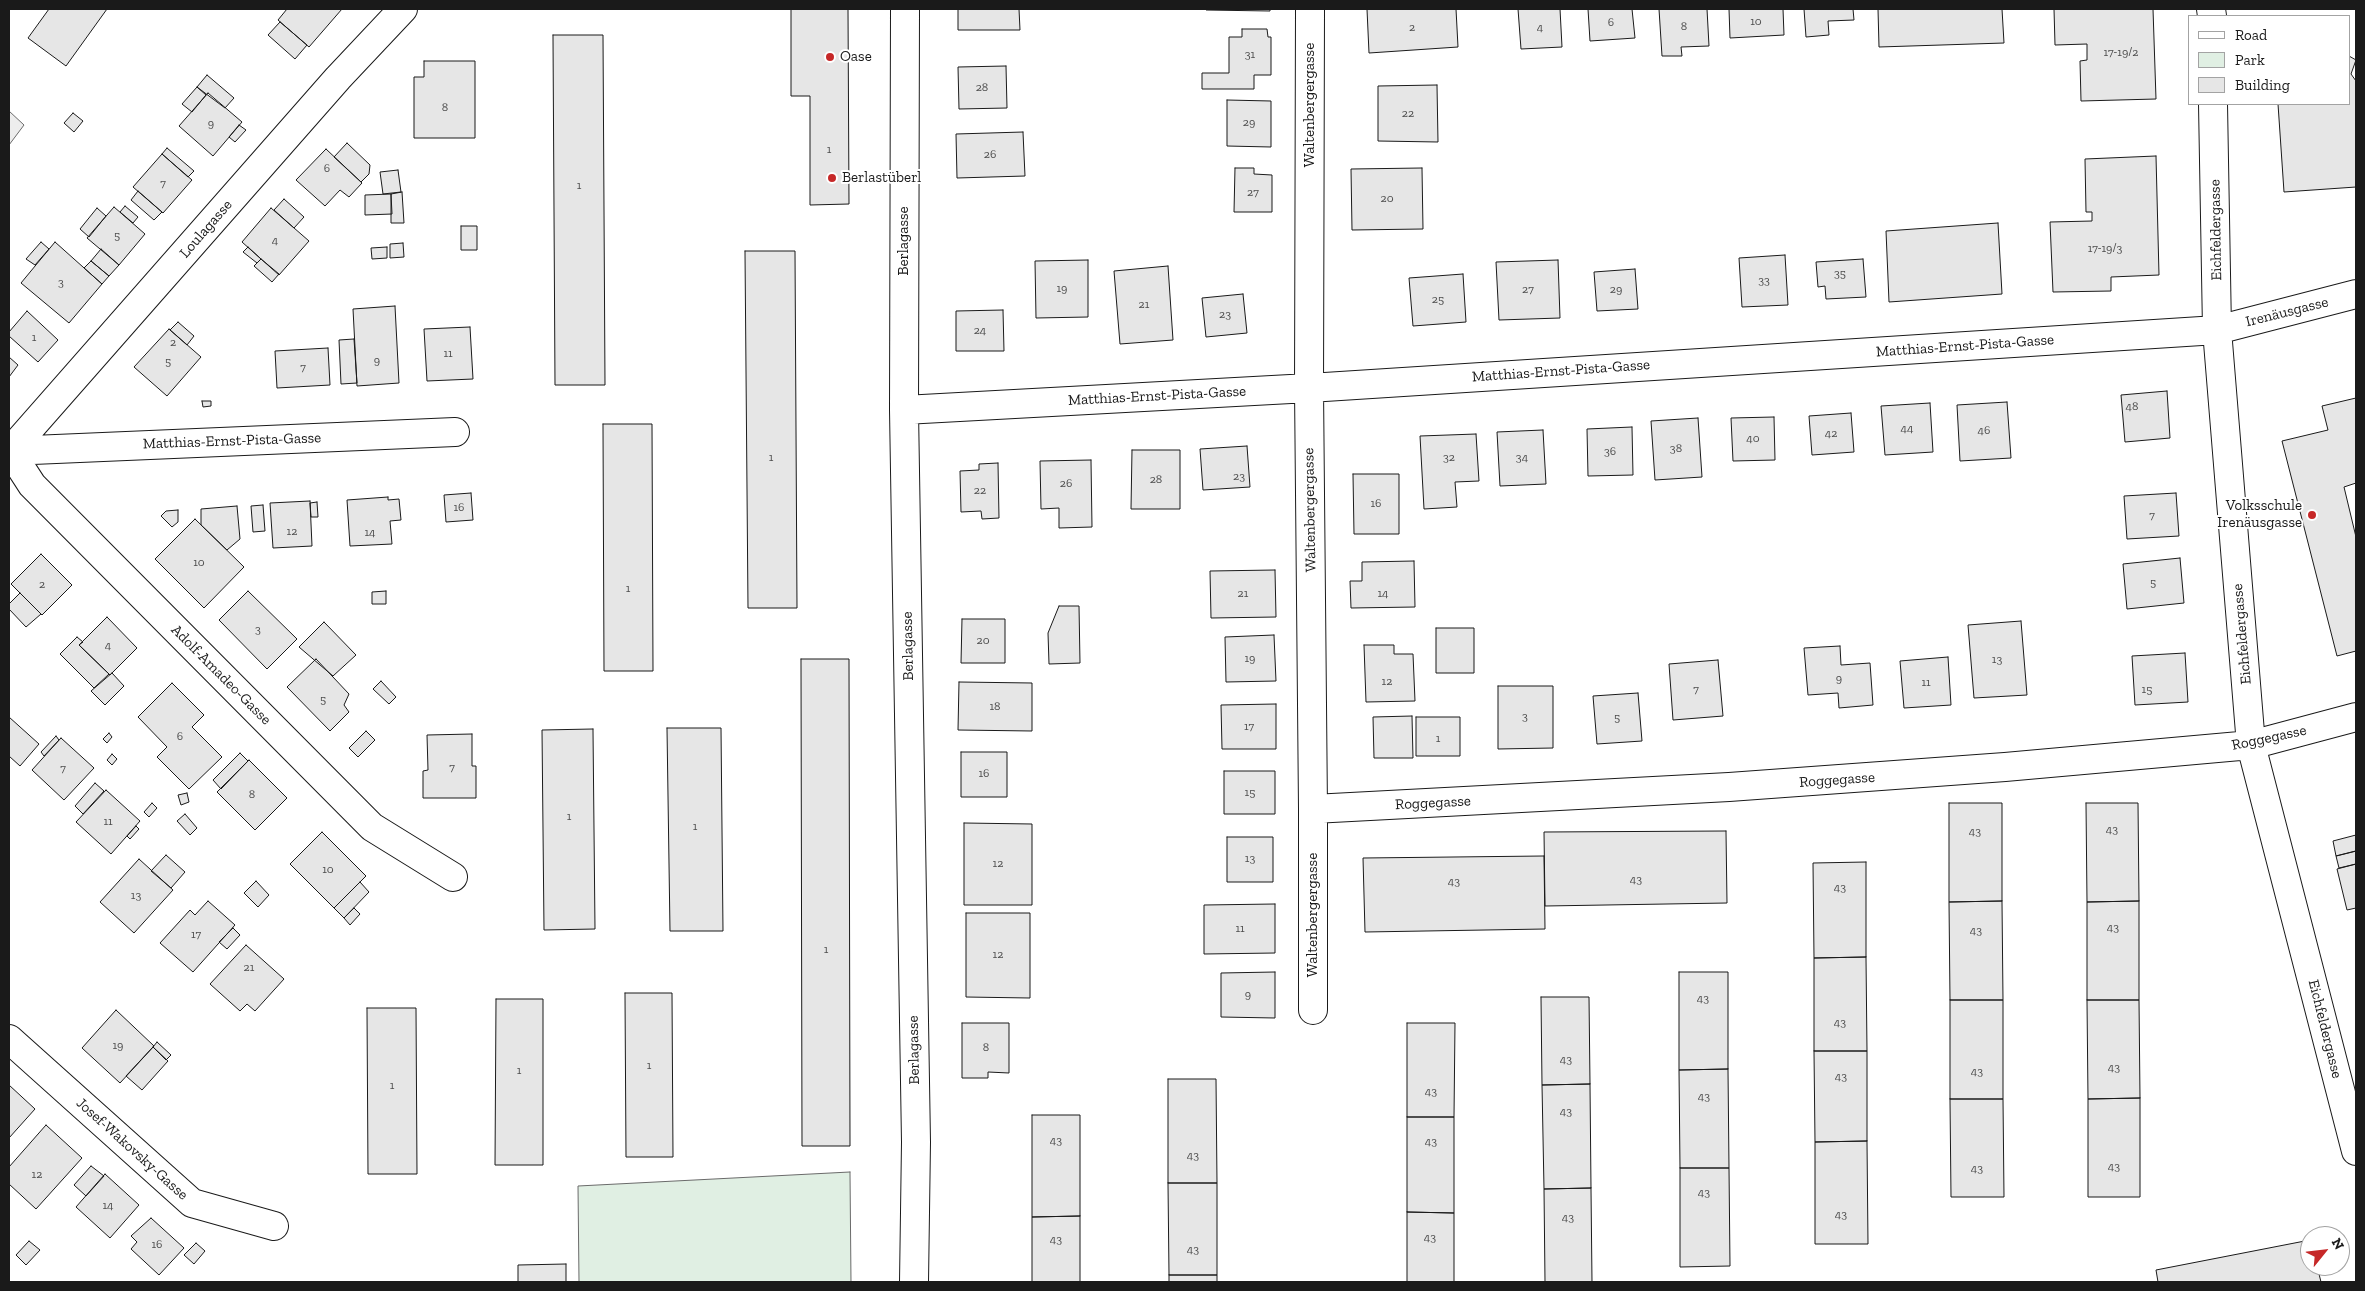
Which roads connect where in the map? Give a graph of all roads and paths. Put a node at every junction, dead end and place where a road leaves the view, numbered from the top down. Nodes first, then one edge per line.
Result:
1 (403, 9) edge
2 (905, 9) edge
3 (1310, 9) edge
4 (2213, 105) edge
5 (2356, 294) edge
6 (2217, 330) junction
7 (1309, 388) junction
8 (904, 410) junction
9 (455, 432) dead end
10 (9, 451) edge
11 (2356, 717) edge
12 (2252, 745) junction
13 (1313, 809) junction
14 (453, 877) dead end
15 (1313, 1010) dead end
16 (9, 1039) edge
17 (2356, 1151) edge
18 (274, 1226) dead end
19 (914, 1282) edge

1 - 10 street, Loulagasse
2 - 8 street, Berlagasse
3 - 7 street, Waltenbergergasse
4 - 6 street, Eichfeldergasse
5 - 6 street, Irenäusgasse
6 - 7 street, Matthias-Ernst-Pista-Gasse
6 - 12 street, Eichfeldergasse
7 - 8 street, Matthias-Ernst-Pista-Gasse
7 - 13 street, Waltenbergergasse
8 - 19 street, Berlagasse
9 - 10 street, Matthias-Ernst-Pista-Gasse
10 - 14 street, Adolf-Amadeo-Gasse
11 - 12 street, Roggegasse
12 - 13 street, Roggegasse
12 - 17 street, Eichfeldergasse
13 - 15 street, Waltenbergergasse
16 - 18 street, Josef-Wakovsky-Gasse

